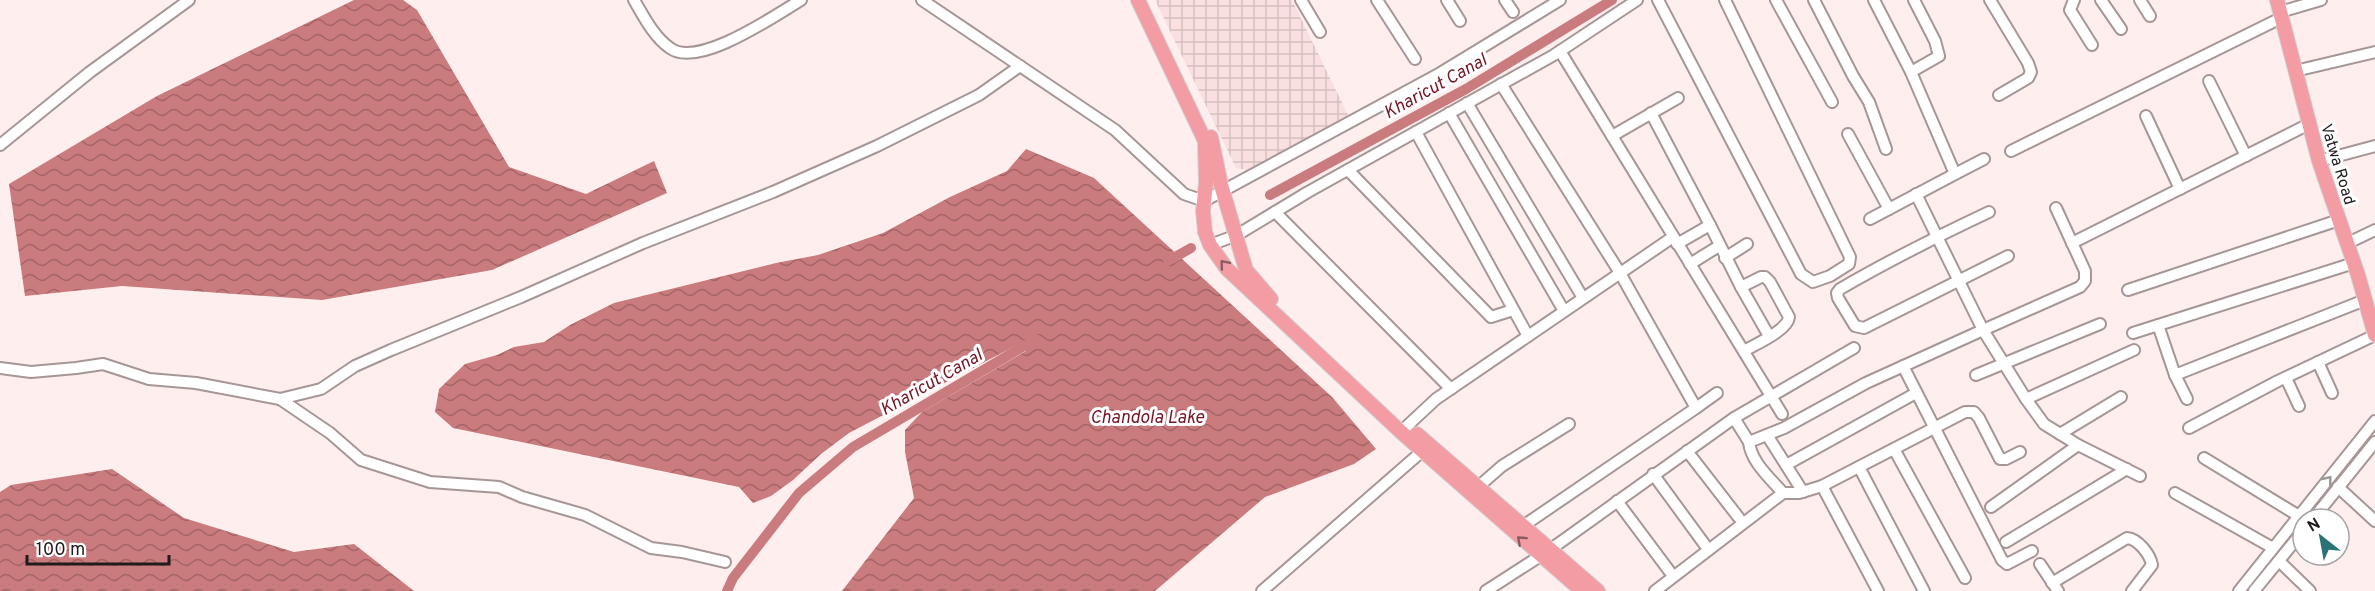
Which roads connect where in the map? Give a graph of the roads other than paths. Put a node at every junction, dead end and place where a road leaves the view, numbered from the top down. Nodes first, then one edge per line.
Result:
1 (189, 0) edge
2 (634, 0) edge
3 (801, 0) edge
4 (922, 0) edge
5 (1138, 0) edge
6 (1145, 0) edge
7 (1301, 0) edge
8 (1377, 0) edge
9 (1447, 0) edge
10 (1505, 0) edge
11 (1560, 0) edge
12 (1637, 0) edge
13 (1658, 0) edge
14 (1725, 0) edge
15 (1776, 0) edge
16 (1814, 0) edge
17 (1874, 0) edge
18 (1914, 0) edge
19 (1990, 0) edge
20 (2074, 0) edge
21 (2101, 0) edge
22 (2140, 0) edge
23 (2321, 0) edge
24 (2279, 10) edge
25 (1513, 12) dead end
26 (2150, 16) dead end
27 (1460, 21) dead end
28 (2121, 29) dead end
29 (1320, 32) dead end
30 (2092, 45) dead end
31 (1560, 51) junction
32 (2375, 52) edge
33 (1415, 59) dead end
34 (1020, 66) junction
35 (2295, 71) junction
36 (1911, 72) junction
37 (2209, 81) dead end
38 (1501, 84) junction
39 (1999, 95) dead end
40 (1678, 98) dead end
41 (1832, 102) dead end
42 (1467, 103) junction
43 (1449, 113) junction
44 (1651, 113) junction
45 (2146, 116) dead end
46 (2309, 124) junction
47 (1416, 132) junction
48 (1848, 134) dead end
49 (1612, 136) junction
50 (0, 145) edge
51 (2375, 146) edge
52 (1886, 149) dead end
53 (2011, 151) dead end
54 (2246, 156) junction
55 (1984, 159) dead end
56 (2319, 161) junction
57 (1348, 170) junction
58 (1955, 174) junction
59 (2180, 189) junction
60 (1223, 192) junction
61 (1917, 194) junction
62 (1204, 201) junction
63 (2056, 208) dead end
64 (1889, 209) junction
65 (1275, 212) junction
66 (1989, 212) dead end
67 (1870, 219) dead end
68 (2339, 220) junction
69 (1710, 225) junction
70 (2375, 230) edge
71 (1237, 235) junction
72 (1937, 236) junction
73 (1675, 240) junction
74 (2072, 243) junction
75 (2348, 243) junction
76 (1747, 244) dead end
77 (1210, 245) junction
78 (1719, 246) junction
79 (2008, 256) dead end
80 (1725, 258) junction
81 (2354, 263) junction
82 (1690, 264) junction
83 (1620, 273) junction
84 (1958, 281) junction
85 (1741, 287) junction
86 (2128, 290) dead end
87 (1583, 298) junction
88 (2365, 300) junction
89 (1513, 310) junction
90 (1564, 311) junction
91 (2100, 324) dead end
92 (2158, 325) junction
93 (1983, 330) junction
94 (2133, 333) dead end
95 (2375, 335) edge
96 (1528, 336) junction
97 (1769, 336) junction
98 (1854, 348) dead end
99 (2134, 350) dead end
100 (1744, 351) junction
101 (2318, 362) junction
102 (2004, 364) junction
103 (1903, 366) junction
104 (0, 368) edge
105 (1976, 375) dead end
106 (2175, 375) junction
107 (2286, 378) junction
108 (1451, 389) junction
109 (1717, 393) dead end
110 (1916, 393) junction
111 (2332, 393) dead end
112 (1771, 395) junction
113 (2121, 397) dead end
114 (280, 399) junction
115 (2026, 399) junction
116 (2187, 399) dead end
117 (2299, 406) dead end
118 (1696, 408) junction
119 (1782, 414) dead end
120 (1734, 418) junction
121 (2375, 421) edge
122 (1569, 424) dead end
123 (1407, 426) junction
124 (2189, 428) dead end
125 (1934, 429) junction
126 (2060, 434) junction
127 (1767, 435) junction
128 (1749, 442) junction
129 (2375, 442) edge
130 (2078, 445) junction
131 (1426, 448) junction
132 (1894, 449) junction
133 (1687, 451) junction
134 (2020, 452) dead end
135 (2371, 455) edge
136 (2204, 458) dead end
137 (1786, 465) junction
138 (1859, 467) junction
139 (2127, 469) junction
140 (1653, 474) junction
141 (2140, 476) dead end
142 (1822, 486) junction
143 (1478, 487) junction
144 (2338, 487) junction
145 (1803, 492) junction
146 (1783, 493) junction
147 (2175, 493) dead end
148 (1617, 501) junction
149 (1991, 507) dead end
150 (2306, 507) edge
151 (2322, 507) edge
152 (2291, 511) edge
153 (1740, 518) dead end
154 (2375, 521) edge
155 (1523, 526) junction
156 (2291, 526) edge
157 (2007, 542) dead end
158 (1705, 545) dead end
159 (2291, 546) edge
160 (2273, 548) junction
161 (2032, 551) dead end
162 (1545, 553) junction
163 (2279, 561) junction
164 (724, 562) dead end
165 (2040, 564) dead end
166 (1670, 572) dead end
167 (1965, 578) dead end
168 (2055, 587) edge
169 (2256, 590) edge
170 (1262, 591) edge
171 (1486, 591) edge
172 (1582, 591) edge
173 (1598, 591) edge
174 (1655, 591) edge
175 (1878, 591) edge
176 (1924, 591) edge
177 (2133, 591) edge
178 (2239, 591) edge
179 (2310, 591) edge

1 - 50 street
2 - 3 street
4 - 34 street
5 - 62 main road
6 - 60 main road
7 - 29 street
8 - 33 street
9 - 27 street
10 - 25 street
11 - 60 street
12 - 31 street
13 - 14 street
15 - 41 street
16 - 52 street
17 - 36 street
18 - 36 street
19 - 39 street
20 - 30 street
21 - 28 street
22 - 26 street
23 - 24 street
24 - 35 main road, Vatwa Road
24 - 53 street
31 - 38 street
31 - 49 street
32 - 35 street
34 - 62 street
34 - 114 street
35 - 46 main road, Vatwa Road
36 - 58 street
37 - 54 street
38 - 42 street
38 - 83 street
40 - 44 street
42 - 43 street
42 - 87 street
43 - 47 street
43 - 90 street
44 - 49 street
44 - 69 street
45 - 59 street
46 - 54 street
46 - 56 main road, Vatwa Road
47 - 57 street
47 - 89 street
48 - 64 street
49 - 73 street
51 - 56 street
54 - 59 street
55 - 58 street
56 - 68 main road, Vatwa Road
57 - 65 street
57 - 89 street
58 - 61 street
59 - 74 street
60 - 62 street
60 - 71 main road
61 - 64 street
61 - 72 street
62 - 77 main road
63 - 74 street
64 - 67 street
65 - 71 street
65 - 108 street
66 - 72 street
68 - 75 main road, Vatwa Road
68 - 86 street
69 - 73 street
69 - 78 street
70 - 75 street
71 - 77 street
71 - 123 main road
72 - 84 street
72 - 84 street
73 - 82 street
73 - 83 street
74 - 93 street
75 - 81 main road, Vatwa Road
76 - 80 street
131 -> 77 main road
78 - 80 street
78 - 82 street
79 - 84 street
80 - 85 street
81 - 88 main road, Vatwa Road
81 - 92 street
82 - 100 street
83 - 87 street
83 - 118 street
84 - 93 street
85 - 97 street
85 - 97 street
87 - 90 street
88 - 95 main road, Vatwa Road
88 - 106 street
89 - 96 street
90 - 96 street
91 - 102 street
92 - 94 street
92 - 106 street
93 - 102 street
93 - 103 street
95 - 101 street
96 - 108 street
97 - 100 street
98 - 112 street
99 - 115 street
100 - 112 street
101 - 107 street
101 - 111 street
102 - 105 street
102 - 115 street
103 - 110 street
103 - 127 street
104 - 114 street
106 - 116 street
107 - 117 street
107 - 124 street
108 - 123 street
109 - 118 street
110 - 125 street
110 - 137 street
112 - 119 street
112 - 120 street
113 - 126 street
114 - 164 street
115 - 126 street
118 - 155 street
120 - 128 street
120 - 133 street
150 -> 121 street
122 - 143 street
123 - 131 main road
125 - 132 street
125 - 134 street
125 - 161 street
126 - 130 street
127 - 128 street
127 - 137 street
128 - 146 street
129 - 135 street
130 - 139 street
130 - 149 street
131 - 143 main road
162 -> 131 main road
131 - 170 street
132 - 138 street
132 - 167 street
133 - 140 street
133 - 153 street
135 - 144 street
136 - 152 street
137 - 145 street
138 - 142 street
138 - 176 street
139 - 141 street
139 - 157 street
140 - 148 street
140 - 158 street
142 - 145 street
142 - 175 street
143 - 155 main road
144 - 151 street
144 - 154 street
145 - 146 street
146 - 174 street
147 - 160 street
148 - 162 street
148 - 166 street
155 - 162 main road
156 - 160 street
159 - 163 street
160 - 178 street
162 - 171 street
162 - 172 main road
162 - 173 main road
163 - 169 street
163 - 179 street
165 - 168 street
168 - 177 street

